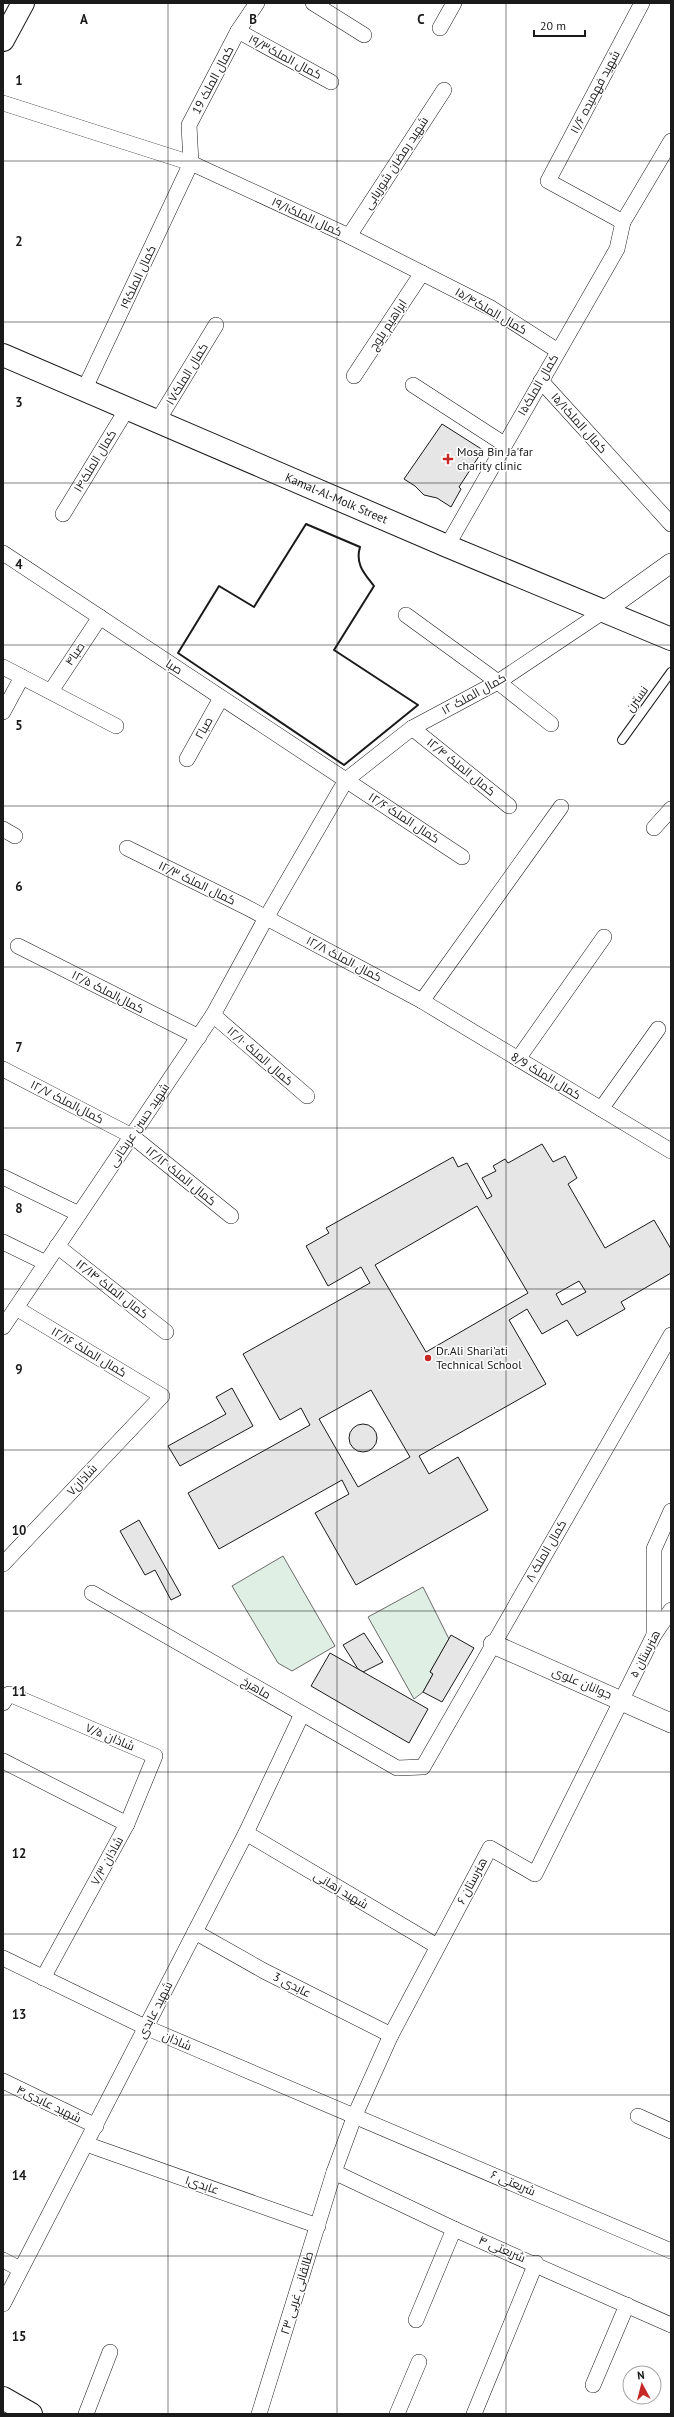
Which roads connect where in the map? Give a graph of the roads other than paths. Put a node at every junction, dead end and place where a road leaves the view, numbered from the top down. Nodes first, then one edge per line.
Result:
1 (23, 3) edge
2 (257, 3) edge
3 (314, 3) edge
4 (454, 3) edge
5 (642, 3) edge
6 (440, 28) dead end
7 (238, 32) junction
8 (364, 35) dead end
9 (3, 40) edge
10 (331, 82) dead end
11 (444, 90) dead end
12 (3, 103) edge
13 (671, 141) edge
14 (191, 163) junction
15 (623, 222) junction
16 (349, 236) junction
17 (422, 273) junction
18 (216, 326) dead end
19 (558, 351) junction
20 (3, 355) edge
21 (354, 376) dead end
22 (541, 381) junction
23 (413, 385) dead end
24 (84, 390) junction
25 (126, 409) junction
26 (157, 422) junction
27 (504, 444) junction
28 (63, 514) dead end
29 (671, 524) edge
30 (447, 546) junction
31 (3, 553) edge
32 (671, 563) edge
33 (604, 611) junction
34 (406, 615) dead end
35 (100, 617) junction
36 (671, 639) edge
37 (3, 667) edge
38 (671, 672) edge
39 (22, 677) junction
40 (498, 682) junction
41 (51, 691) junction
42 (221, 698) junction
43 (3, 712) edge
44 (551, 724) dead end
45 (116, 726) dead end
46 (412, 728) junction
47 (622, 740) dead end
48 (187, 759) dead end
49 (346, 780) junction
50 (509, 806) dead end
51 (561, 807) dead end
52 (671, 809) edge
53 (654, 828) dead end
54 (127, 848) dead end
55 (462, 857) dead end
56 (266, 918) junction
57 (604, 937) dead end
58 (18, 946) dead end
59 (422, 1001) junction
60 (214, 1015) junction
61 (658, 1029) dead end
62 (199, 1037) junction
63 (518, 1059) junction
64 (3, 1069) edge
65 (307, 1096) dead end
66 (601, 1109) junction
67 (132, 1136) junction
68 (671, 1151) edge
69 (3, 1177) edge
70 (79, 1214) junction
71 (231, 1216) dead end
72 (3, 1242) edge
73 (57, 1246) junction
74 (46, 1263) junction
75 (16, 1308) junction
76 (3, 1327) edge
77 (166, 1332) dead end
78 (671, 1335) edge
79 (162, 1396) joint
80 (671, 1511) edge
81 (3, 1564) edge
82 (92, 1594) dead end
83 (671, 1610) edge
84 (654, 1635) junction
85 (493, 1644) junction
86 (621, 1700) junction
87 (3, 1703) edge
88 (302, 1714) junction
89 (671, 1723) edge
90 (3, 1761) edge
91 (423, 1767) joint
92 (128, 1824) junction
93 (246, 1833) junction
94 (195, 1932) junction
95 (437, 1946) junction
96 (3, 1958) edge
97 (43, 1978) junction
98 (146, 2027) junction
99 (390, 2035) junction
100 (3, 2081) edge
101 (355, 2115) junction
102 (638, 2116) dead end
103 (96, 2126) junction
104 (671, 2131) edge
105 (86, 2144) junction
106 (334, 2172) junction
107 (318, 2226) junction
108 (454, 2229) junction
109 (671, 2251) edge
110 (3, 2260) edge
111 (536, 2263) junction
112 (20, 2269) junction
113 (3, 2304) edge
114 (627, 2305) junction
115 (416, 2320) dead end
116 (671, 2325) edge
117 (110, 2352) dead end
118 (419, 2362) dead end
119 (593, 2386) dead end
120 (3, 2398) edge
121 (31, 2414) edge
122 (86, 2414) edge
123 (259, 2414) edge
124 (397, 2414) edge
125 (474, 2414) edge

1 - 9 main road
2 - 7 street, کمال الملک 19
3 - 8 street
4 - 6 street
5 - 15 street, شهید فهمیده ۱۱/۶
7 - 10 street, کمال الملک۱۹/۳
7 - 14 street, کمال الملک 19
11 - 16 street, شهید رمضان شوریابی
12 - 14 street, کمال الملک۱۹/۱
13 - 15 street, کمال الملک۱۵
14 - 16 street, کمال الملک۱۹/۱
14 - 24 street, کمال الملک۱۹
15 - 19 street, کمال الملک۱۵
16 - 17 street, کمال الملک۱۹/۱
17 - 19 street, کمال الملک۱۵/۴
17 - 21 street, ابراهیم بلوچ
18 - 26 street, کمال الملک۱۷
19 - 22 street, کمال الملک۱۵
20 - 24 main road, Kamal-Al-Molk Street
22 - 27 street, کمال الملک۱۵
22 - 29 street, کمال الملک۱۵/۱
23 - 27 street
24 - 25 main road, Kamal-Al-Molk Street
25 - 26 main road, Kamal-Al-Molk Street
25 - 28 street, کمال الملک۱۴
26 - 30 main road, Kamal-Al-Molk Street
27 - 30 street, کمال الملک۱۵
30 - 33 main road, Kamal-Al-Molk Street
31 - 35 street, صبا
32 - 33 street
33 - 36 main road, Kamal-Al-Molk Street
33 - 40 street, کمال الملک ۱۲
34 - 40 street
35 - 41 street, صبا۴
35 - 42 street, صبا
37 - 39 street
38 - 47 lane, نسترن
39 - 41 street
39 - 43 street
40 - 44 street
40 - 46 street, کمال الملک ۱۲
41 - 45 street
42 - 48 street, صبا۲
42 - 49 street, صبا
46 - 49 street, کمال الملک ۱۲
46 - 50 street, کمال الملک ۱۲/۴
49 - 55 street, کمال الملک ۱۲/۶
49 - 56 street, شهید حسن عربخانی
51 - 59 street
52 - 53 street
54 - 56 street, کمال الملک ۱۲/۳
56 - 59 street, کمال الملک ۱۲/۸
56 - 60 street, شهید حسن عربخانی
57 - 63 street
58 - 62 street, کمال‌الملک ۱۲/۵
59 - 63 street, کمال الملک 8/9
60 - 62 street, شهید حسن عربخانی
60 - 65 street, کمال الملک ۱۲/۱۰
61 - 66 street
62 - 67 street, شهید حسن عربخانی
63 - 66 street, کمال الملک 8/9
64 - 67 street, کمال‌الملک ۱۲/۷
66 - 68 street, کمال الملک 8/9
67 - 70 street, شهید حسن عربخانی
67 - 71 street, کمال الملک ۱۲/۱۲
69 - 70 street
70 - 73 street, شهید حسن عربخانی
72 - 74 street
73 - 74 street, شهید حسن عربخانی
73 - 77 street, کمال الملک ۱۲/۱۴
74 - 75 street, شهید حسن عربخانی
75 - 76 street, شهید حسن عربخانی
75 - 79 street, کمال الملک ۱۲/۱۶
78 - 85 street, کمال الملک ۸
79 - 81 street, شاذان۷
80 - 84 street
82 - 88 street, ماهرخ
83 - 84 street, هنرستان ۵
84 - 86 street, هنرستان ۵
85 - 86 street, جوانان علوی
85 - 91 street, کمال الملک ۸
86 - 89 street, جوانان علوی
86 - 95 street, هنرستان ۶
87 - 92 street, شاذان ۷/۵
88 - 91 street, ماهرخ
88 - 93 street, شهید عابدی
90 - 92 street, شاذان ۷/۳
92 - 97 street, شاذان ۷/۳
93 - 94 street, شهید عابدی
93 - 95 street, شهید زهانی
94 - 98 street, شهید عابدی
94 - 99 street, عابدی 3
95 - 99 street, هنرستان ۶
96 - 97 street, شاذان
97 - 98 street, شاذان
98 - 101 street, شاذان
98 - 103 street, شهید عابدی
99 - 101 street, هنرستان ۶
100 - 103 street, شهید عابدی۴
101 - 106 street, هنرستان ۶
101 - 109 street, شریعتی ۶
102 - 104 street
103 - 105 street, شهید عابدی
105 - 107 street, عابدی۱
105 - 112 street, شهید عابدی
106 - 107 street, طالقانی غربی ۲۳
106 - 108 street, شریعتی ۴
107 - 123 street, طالقانی غربی ۲۳
108 - 111 street, شریعتی ۴
108 - 115 street
110 - 112 street
111 - 114 street, شریعتی ۴
111 - 125 street
112 - 113 street, شهید عابدی
114 - 116 street, شریعتی ۴
114 - 119 street
117 - 122 street
118 - 124 street
120 - 121 main road

